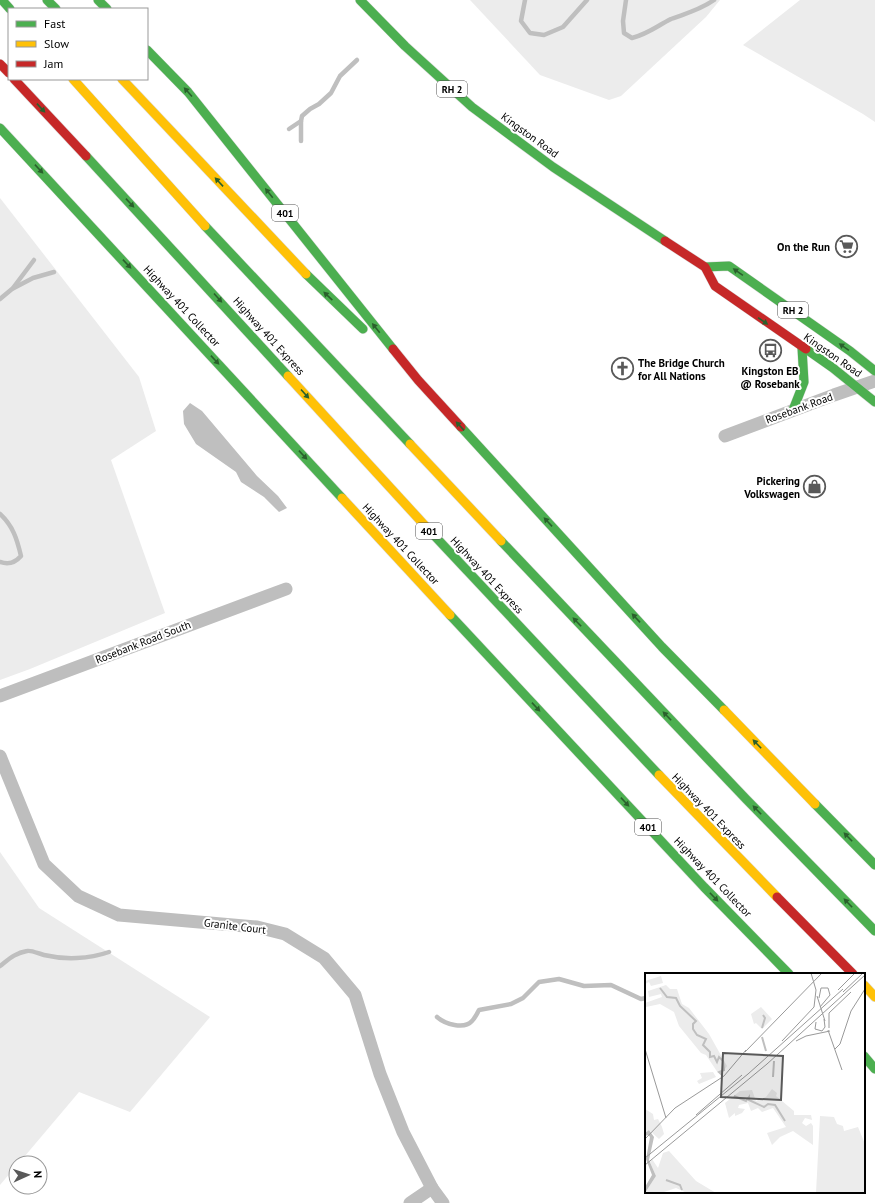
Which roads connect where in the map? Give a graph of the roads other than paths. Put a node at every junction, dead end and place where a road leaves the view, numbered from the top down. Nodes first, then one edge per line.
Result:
1 (2, 0) edge
2 (47, 0) edge
3 (98, 0) edge
4 (360, 0) edge
5 (9, 8) edge
6 (55, 8) edge
7 (106, 8) edge
8 (148, 51) edge
9 (0, 64) edge
10 (8, 72) edge
11 (15, 80) edge
12 (74, 80) edge
13 (123, 80) edge
14 (0, 128) edge
15 (705, 267) junction
16 (802, 348) junction
17 (875, 371) edge
18 (418, 380) junction
19 (875, 381) edge
20 (858, 388) junction
21 (875, 402) edge
22 (793, 410) junction
23 (724, 436) dead end
24 (286, 589) dead end
25 (0, 696) edge
26 (0, 756) edge
27 (875, 865) edge
28 (875, 931) edge
29 (787, 973) edge
30 (852, 973) edge
31 (865, 987) edge
32 (875, 997) edge
33 (865, 1053) edge
34 (865, 1057) edge
35 (875, 1063) edge
36 (875, 1069) edge
37 (432, 1188) junction
38 (410, 1203) edge
39 (443, 1203) edge

1 - 5 main road
2 - 6 main road
3 - 7 main road
4 - 15 main road, Kingston Road / RH 2
18 -> 8 main road, 401
9 - 10 main road
11 -> 30 main road, Highway 401 Express / 401
28 -> 12 main road
18 -> 13 main road
14 -> 29 main road, Highway 401 Collector / 401
15 -> 16 main road, Kingston Road / RH 2
17 -> 15 main road, Kingston Road / RH 2
16 - 20 main road, Kingston Road / RH 2
16 - 22 main road
27 -> 18 main road, 401
19 - 20 street, Rosebank Road
20 - 21 main road, Kingston Road / RH 2
20 - 22 street, Rosebank Road
22 - 23 street, Rosebank Road
24 - 25 street, Rosebank Road South
26 - 37 street, Granite Court
31 - 32 main road
33 - 35 main road
34 - 36 main road
37 - 38 street
37 - 39 street, Granite Court

